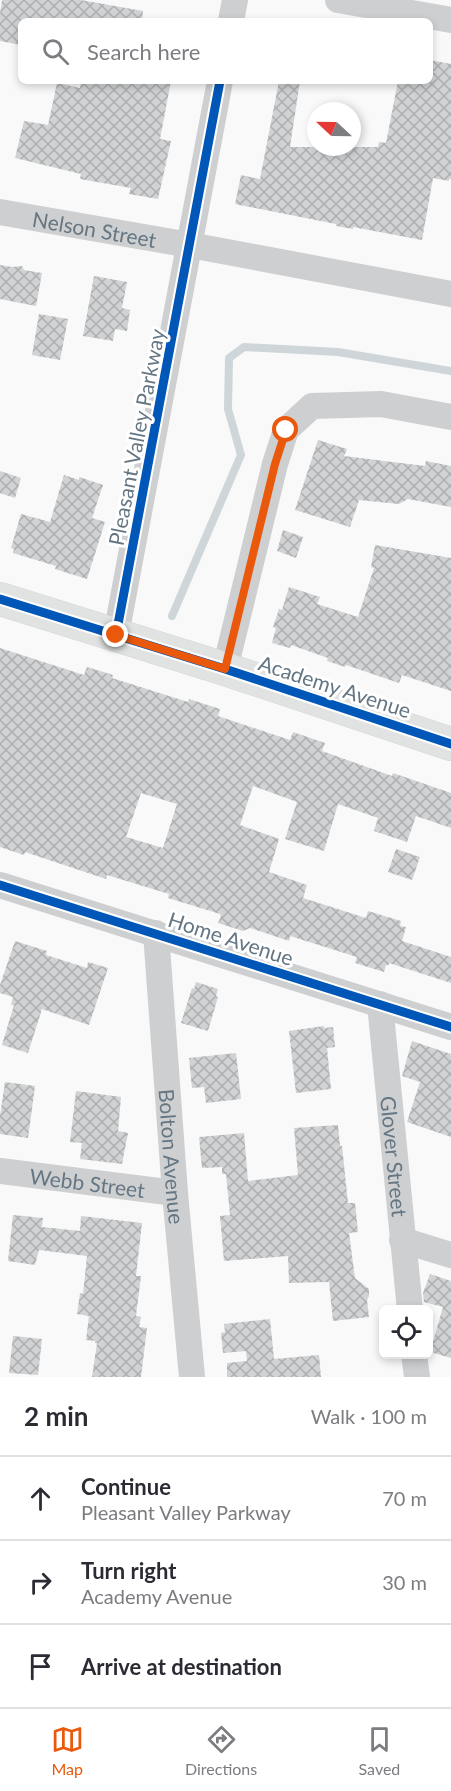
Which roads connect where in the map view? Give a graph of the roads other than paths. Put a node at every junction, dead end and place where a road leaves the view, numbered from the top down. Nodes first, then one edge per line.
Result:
1 (235, 0) edge
2 (338, 0) edge
3 (232, 18) edge
4 (451, 20) edge
5 (219, 84) edge
6 (0, 212) edge
7 (190, 245) junction
8 (451, 294) edge
9 (451, 417) edge
10 (0, 599) edge
11 (116, 635) junction
12 (225, 669) junction
13 (451, 744) edge
14 (0, 885) edge
15 (156, 933) junction
16 (380, 1004) junction
17 (451, 1027) edge
18 (0, 1171) edge
19 (175, 1192) junction
20 (402, 1240) junction
21 (451, 1255) edge
22 (409, 1305) edge
23 (415, 1359) edge
24 (192, 1377) edge
25 (417, 1377) edge

1 - 3 street
2 - 4 street
5 - 7 street, Pleasant Valley Parkway
6 - 7 street, Nelson Street
7 - 8 street
7 - 11 street, Pleasant Valley Parkway
9 - 12 street
10 - 11 street, Academy Avenue
11 - 12 street, Academy Avenue
12 - 13 street, Academy Avenue
14 - 15 street, Home Avenue
15 - 16 street, Home Avenue
15 - 19 street, Bolton Avenue
16 - 17 street, Home Avenue
16 - 20 street, Glover Street
18 - 19 street, Webb Street
19 - 24 street, Bolton Avenue
20 - 21 street
20 - 22 street, Glover Street
23 - 25 street

